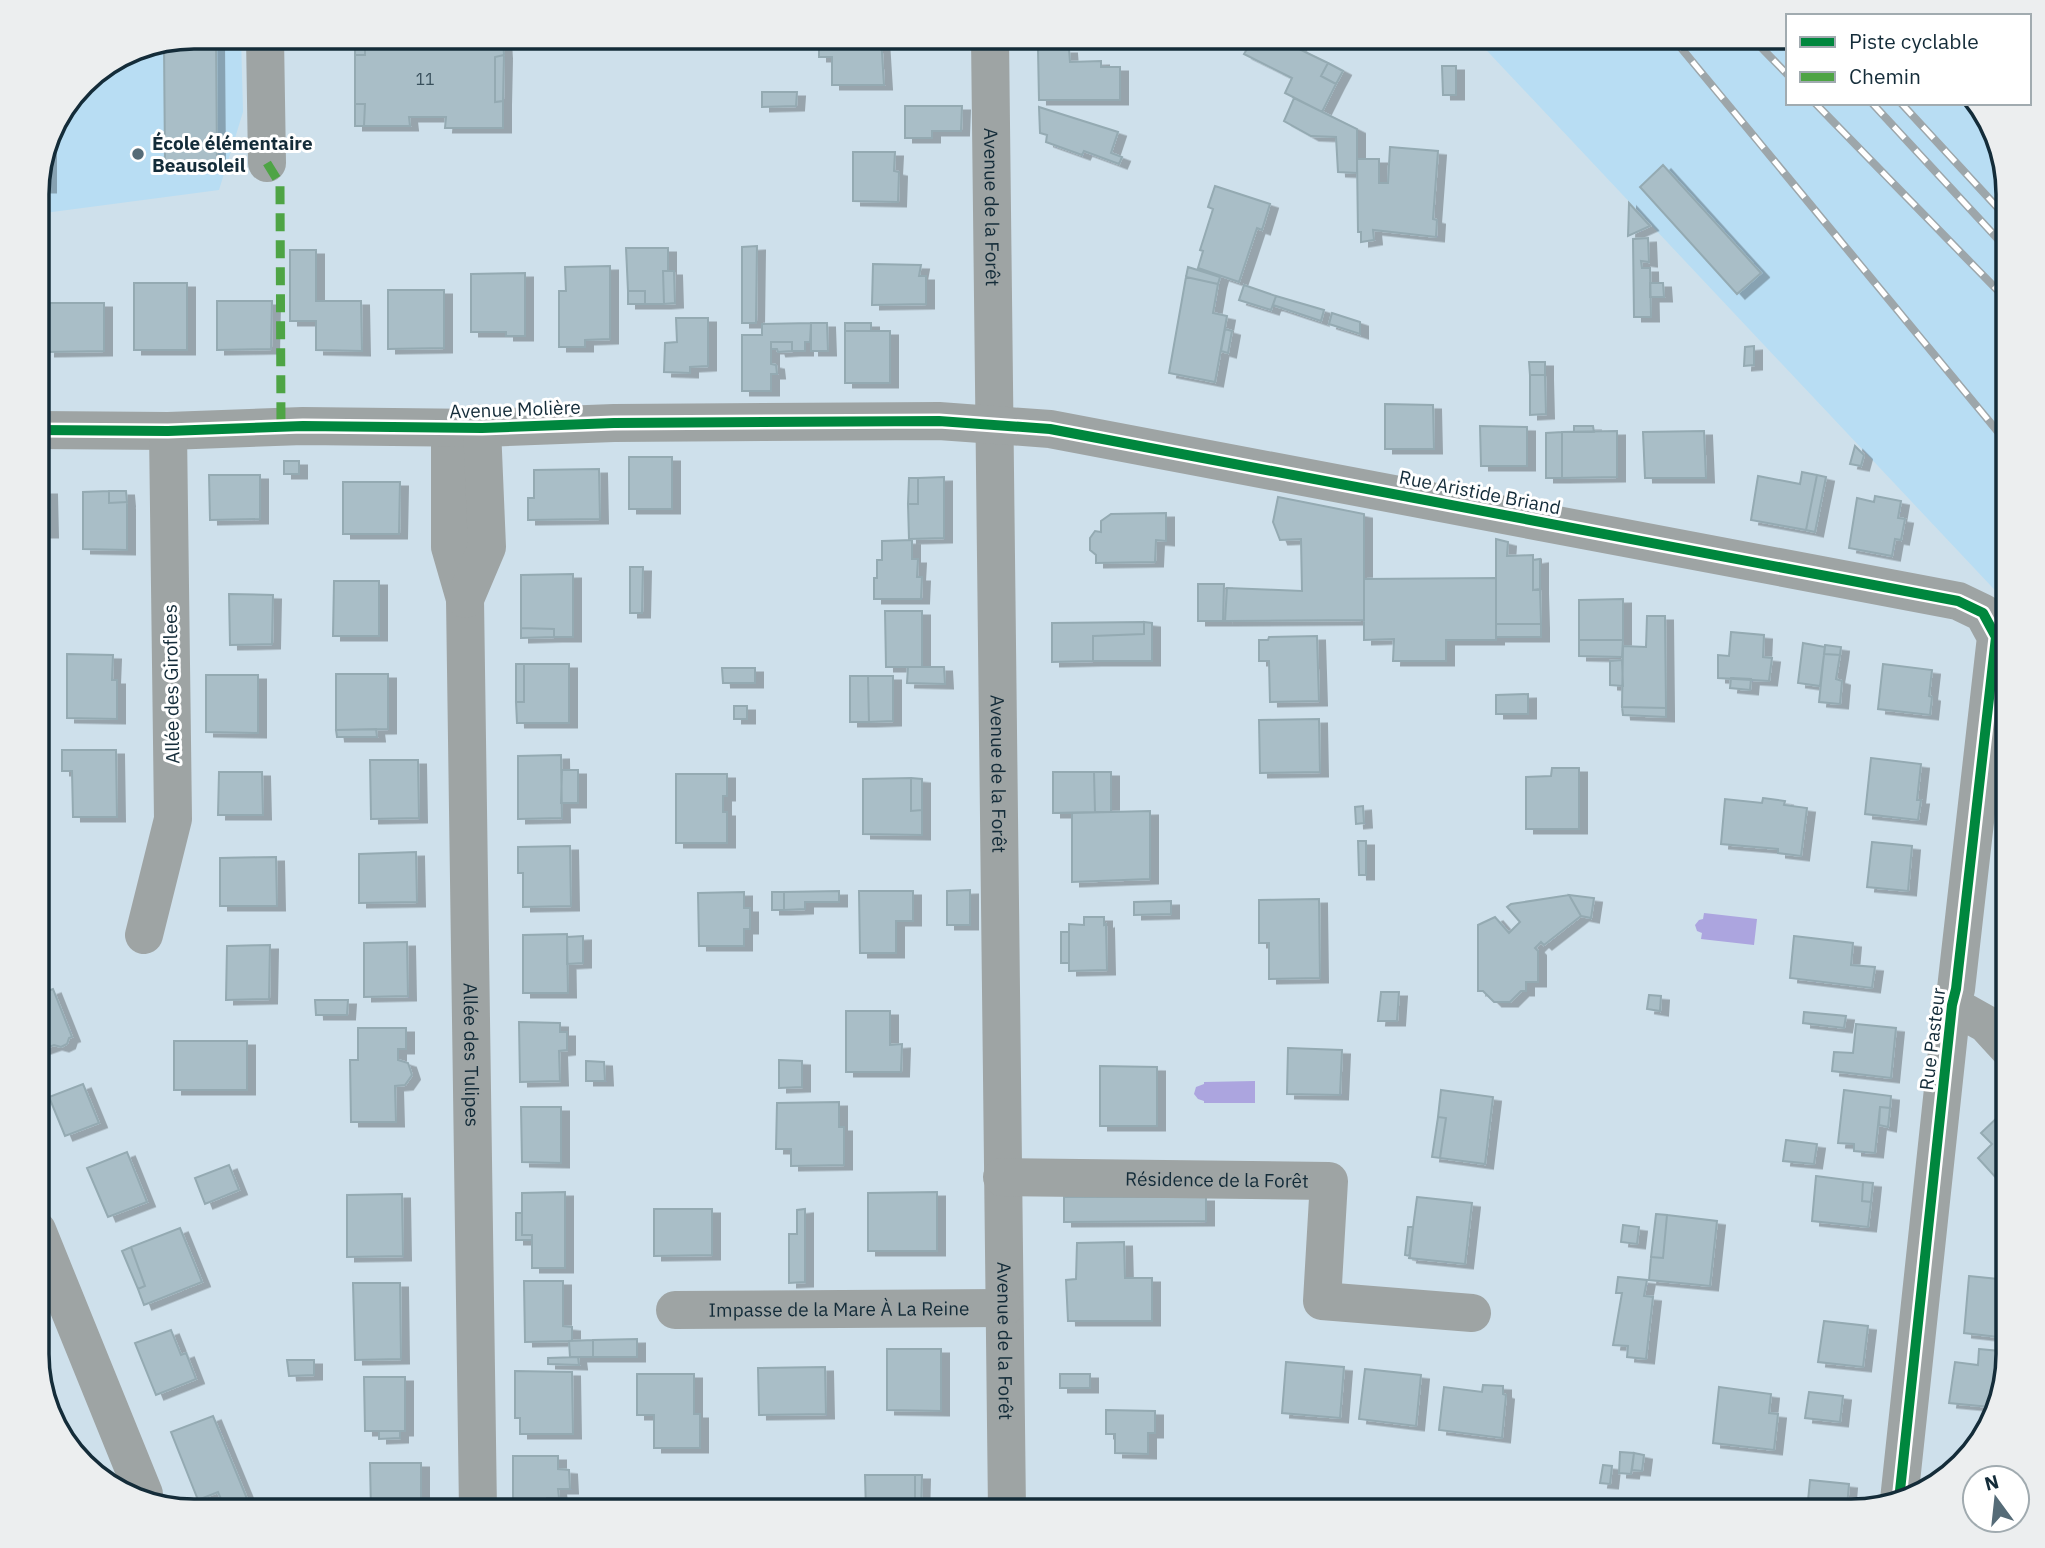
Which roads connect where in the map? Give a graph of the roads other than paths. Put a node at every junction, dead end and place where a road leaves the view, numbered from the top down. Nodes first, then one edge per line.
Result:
1 (265, 49) edge
2 (990, 49) edge
3 (267, 163) dead end
4 (994, 425) junction
5 (466, 428) junction
6 (49, 430) edge
7 (169, 431) junction
8 (1958, 601) joint
9 (145, 935) dead end
10 (1952, 1004) junction
11 (1996, 1035) edge
12 (1002, 1177) junction
13 (49, 1260) edge
14 (1003, 1308) junction
15 (676, 1310) dead end
16 (1472, 1313) dead end
17 (142, 1489) edge
18 (1900, 1490) edge
19 (478, 1499) edge
20 (1007, 1499) edge

1 - 3 street
2 - 4 street, Avenue de la Forêt
4 - 5 street, Avenue Molière
4 - 8 street, Rue Aristide Briand
4 - 12 street, Avenue de la Forêt
5 - 7 street, Avenue Molière
5 - 19 street, Allée des Tulipes
6 - 7 street, Avenue Molière
7 - 9 street, Allée des Giroflees
8 - 10 street, Rue Pasteur
10 - 11 street
10 - 18 street, Rue Pasteur
12 - 14 street, Avenue de la Forêt
12 - 16 street, Résidence de la Forêt
13 - 17 street
14 - 15 street, Impasse de la Mare À La Reine
14 - 20 street, Avenue de la Forêt

